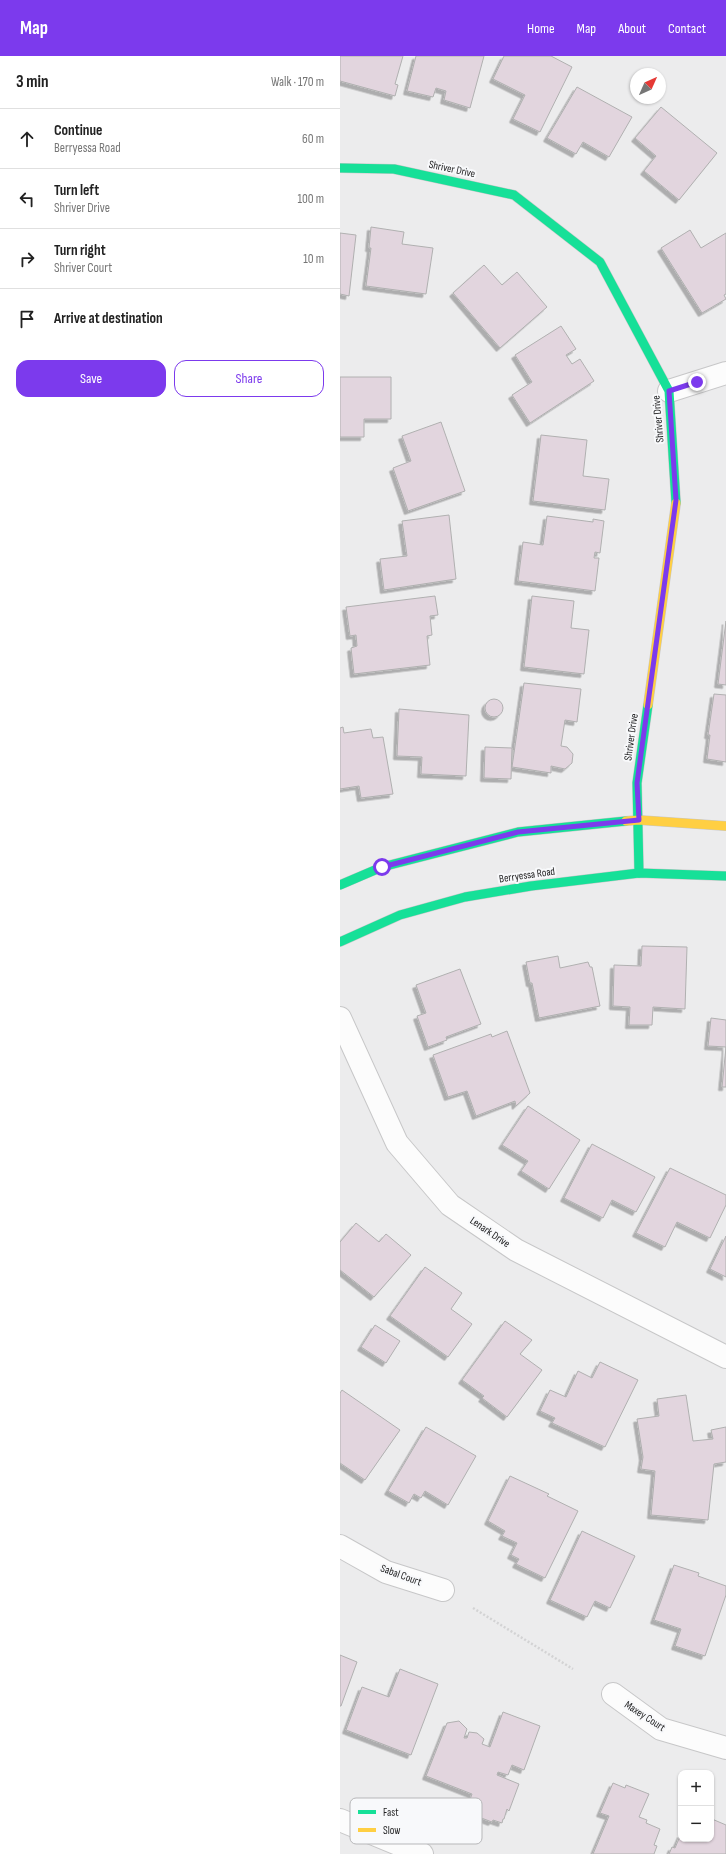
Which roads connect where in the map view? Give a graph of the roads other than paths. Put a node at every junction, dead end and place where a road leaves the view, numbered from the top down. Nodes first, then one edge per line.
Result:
1 (340, 168) edge
2 (726, 373) edge
3 (669, 391) junction
4 (639, 820) junction
5 (726, 826) edge
6 (639, 873) junction
7 (726, 876) edge
8 (340, 885) edge
9 (340, 942) edge
10 (340, 1018) edge
11 (726, 1357) edge
12 (340, 1546) edge
13 (443, 1590) dead end
14 (613, 1694) dead end
15 (726, 1748) edge
16 (340, 1820) edge
17 (350, 1824) edge
18 (398, 1844) edge
19 (422, 1854) edge

1 - 3 street, Shriver Drive
2 - 3 street
3 - 4 street, Shriver Drive
4 - 5 street
4 - 6 street, Shriver Drive
4 - 8 street
6 - 7 street, Berryessa Road
6 - 9 street, Berryessa Road
10 - 11 street, Lenark Drive
12 - 13 street, Sabal Court
14 - 15 street, Maxey Court
16 - 17 street
18 - 19 street

